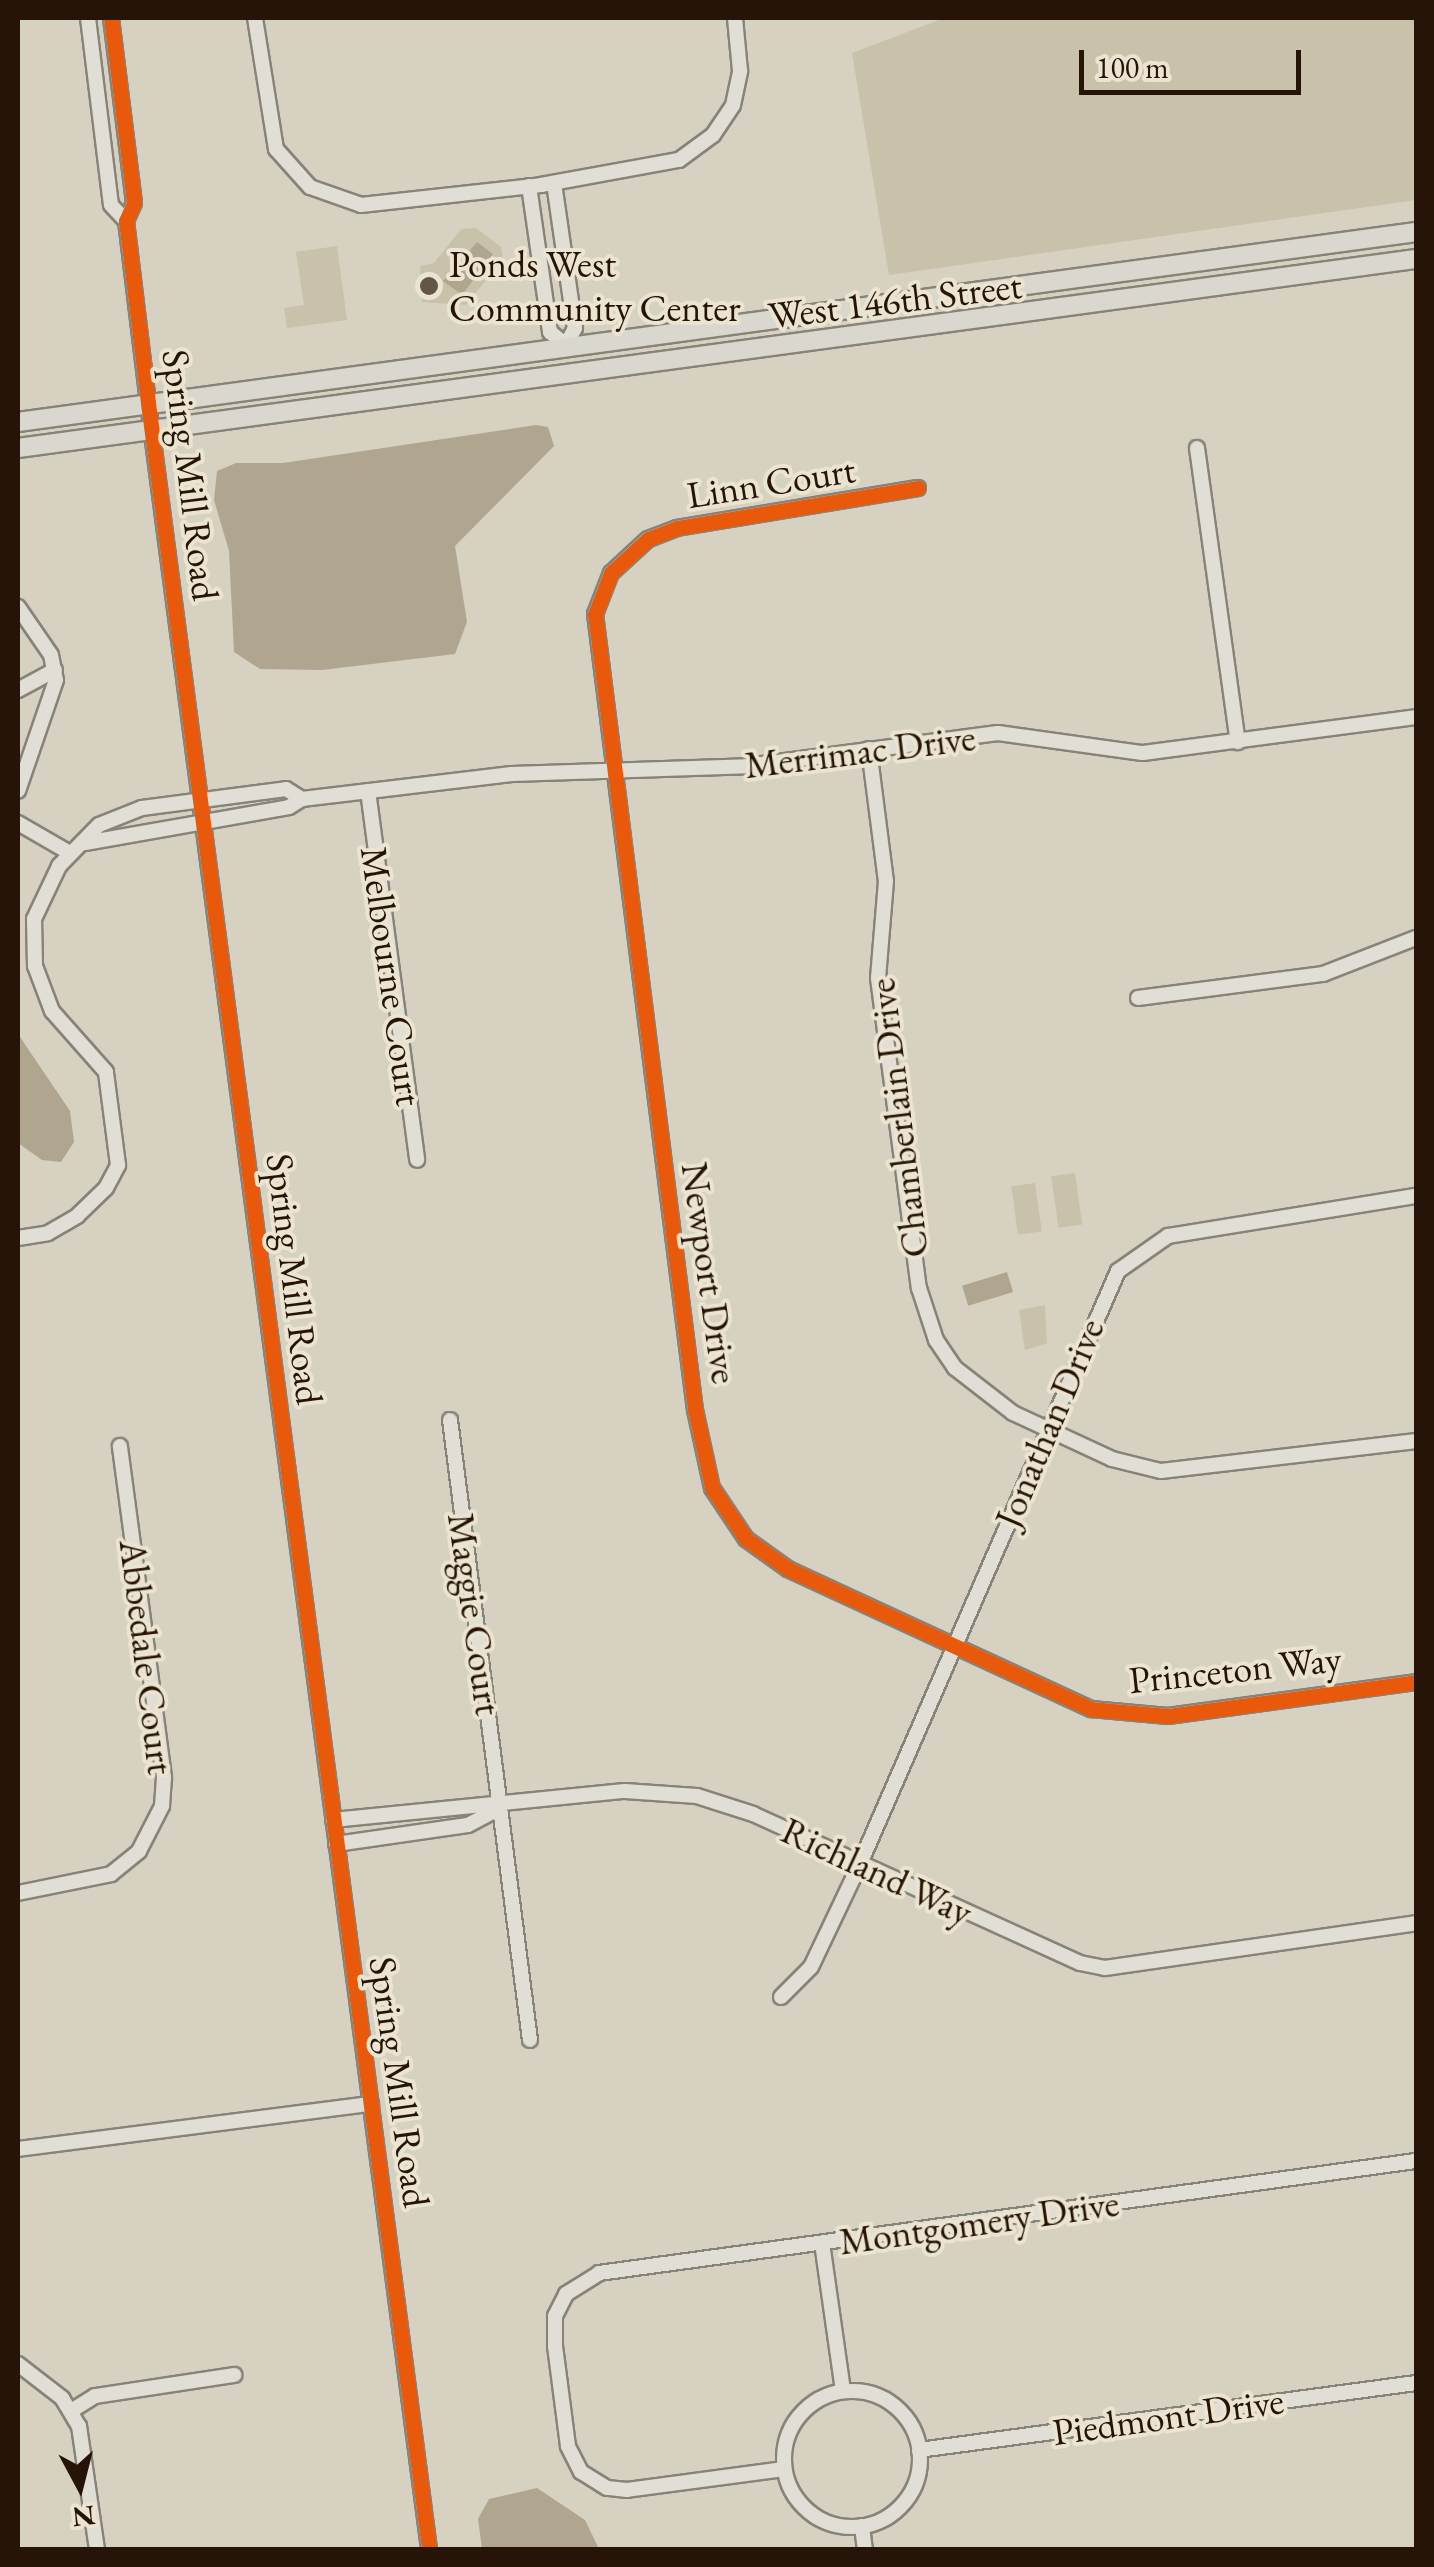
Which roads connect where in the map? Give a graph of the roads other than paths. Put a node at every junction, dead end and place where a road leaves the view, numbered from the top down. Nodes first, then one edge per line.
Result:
1 (88, 18) edge
2 (112, 18) edge
3 (255, 18) edge
4 (734, 18) edge
5 (541, 184) junction
6 (126, 221) junction
7 (1416, 232) edge
8 (1416, 259) edge
9 (921, 296) junction
10 (925, 324) junction
11 (566, 345) junction
12 (570, 370) junction
13 (148, 402) junction
14 (18, 422) edge
15 (152, 429) junction
16 (18, 448) edge
17 (1197, 448) dead end
18 (918, 488) dead end
19 (18, 607) edge
20 (55, 670) junction
21 (18, 690) edge
22 (1416, 717) edge
23 (1238, 742) junction
24 (869, 749) junction
25 (611, 771) junction
26 (18, 791) edge
27 (368, 791) junction
28 (302, 799) junction
29 (200, 800) junction
30 (202, 819) junction
31 (18, 824) edge
32 (85, 842) junction
33 (70, 853) junction
34 (1416, 938) edge
35 (1138, 998) dead end
36 (417, 1160) dead end
37 (1416, 1196) edge
38 (18, 1238) edge
39 (450, 1420) dead end
40 (1046, 1428) junction
41 (1416, 1441) edge
42 (120, 1446) dead end
43 (953, 1646) junction
44 (1416, 1682) edge
45 (501, 1808) junction
46 (332, 1820) junction
47 (336, 1844) junction
48 (860, 1866) junction
49 (18, 1893) edge
50 (1416, 1924) edge
51 (782, 1997) dead end
52 (530, 2040) dead end
53 (371, 2104) junction
54 (18, 2149) edge
55 (1416, 2161) edge
56 (822, 2243) junction
57 (18, 2364) edge
58 (234, 2375) dead end
59 (1416, 2382) edge
60 (843, 2391) junction
61 (70, 2410) junction
62 (920, 2450) junction
63 (784, 2469) junction
64 (862, 2526) junction
65 (97, 2550) edge
66 (429, 2550) edge
67 (865, 2550) edge

1 - 6 street, Spring Mill Road
2 - 6 street, Spring Mill Road
3 - 5 street
4 - 5 street
5 - 11 street
5 - 11 street
6 - 13 street, Spring Mill Road
7 - 9 main road, West 146th Street
8 - 10 main road, West 146th Street
9 - 10 main road
9 - 11 main road, West 146th Street
10 - 12 main road, West 146th Street
11 - 12 street
11 - 13 main road, West 146th Street
12 - 15 main road, West 146th Street
13 - 14 main road, West 146th Street
13 - 15 street, Spring Mill Road
15 - 16 main road, West 146th Street
15 - 29 street, Spring Mill Road
17 - 23 street
18 - 25 street, Linn Court
19 - 20 street
20 - 21 street
20 - 26 street
22 - 23 street, Merrimac Drive
23 - 24 street, Merrimac Drive
24 - 25 street, Merrimac Drive
24 - 40 street, Chamberlain Drive
25 - 27 street, Merrimac Drive
25 - 43 street, Newport Drive
27 - 28 street, Merrimac Drive
27 - 36 street, Melbourne Court
28 - 29 street, Merrimac Drive
28 - 30 street, Merrimac Drive
29 - 30 street, Spring Mill Road
29 - 32 street, Merrimac Drive
30 - 32 street, Merrimac Drive
30 - 46 street, Spring Mill Road
31 - 33 street
32 - 33 street, Merrimac Drive
33 - 38 street
34 - 35 street
37 - 40 street, Jonathan Drive
39 - 45 street, Maggie Court
40 - 41 street, Chamberlain Drive
40 - 43 street, Jonathan Drive
42 - 49 street, Abbedale Court
43 - 44 street, Princeton Way
43 - 48 street, Jonathan Drive
45 - 46 street, Richland Way
45 - 47 street
45 - 48 street, Richland Way
45 - 52 street, Maggie Court
46 - 47 street, Spring Mill Road
47 - 53 street, Spring Mill Road
48 - 50 street, Richland Way
48 - 51 street, Jonathan Drive
53 - 54 street
53 - 66 street, Spring Mill Road
55 - 56 street, Montgomery Drive
56 - 60 street
56 - 63 street, Montgomery Drive
57 - 61 street
58 - 61 street
59 - 62 street, Piedmont Drive
60 - 62 street
60 - 63 street
61 - 65 street
62 - 64 street
63 - 64 street
64 - 67 street

